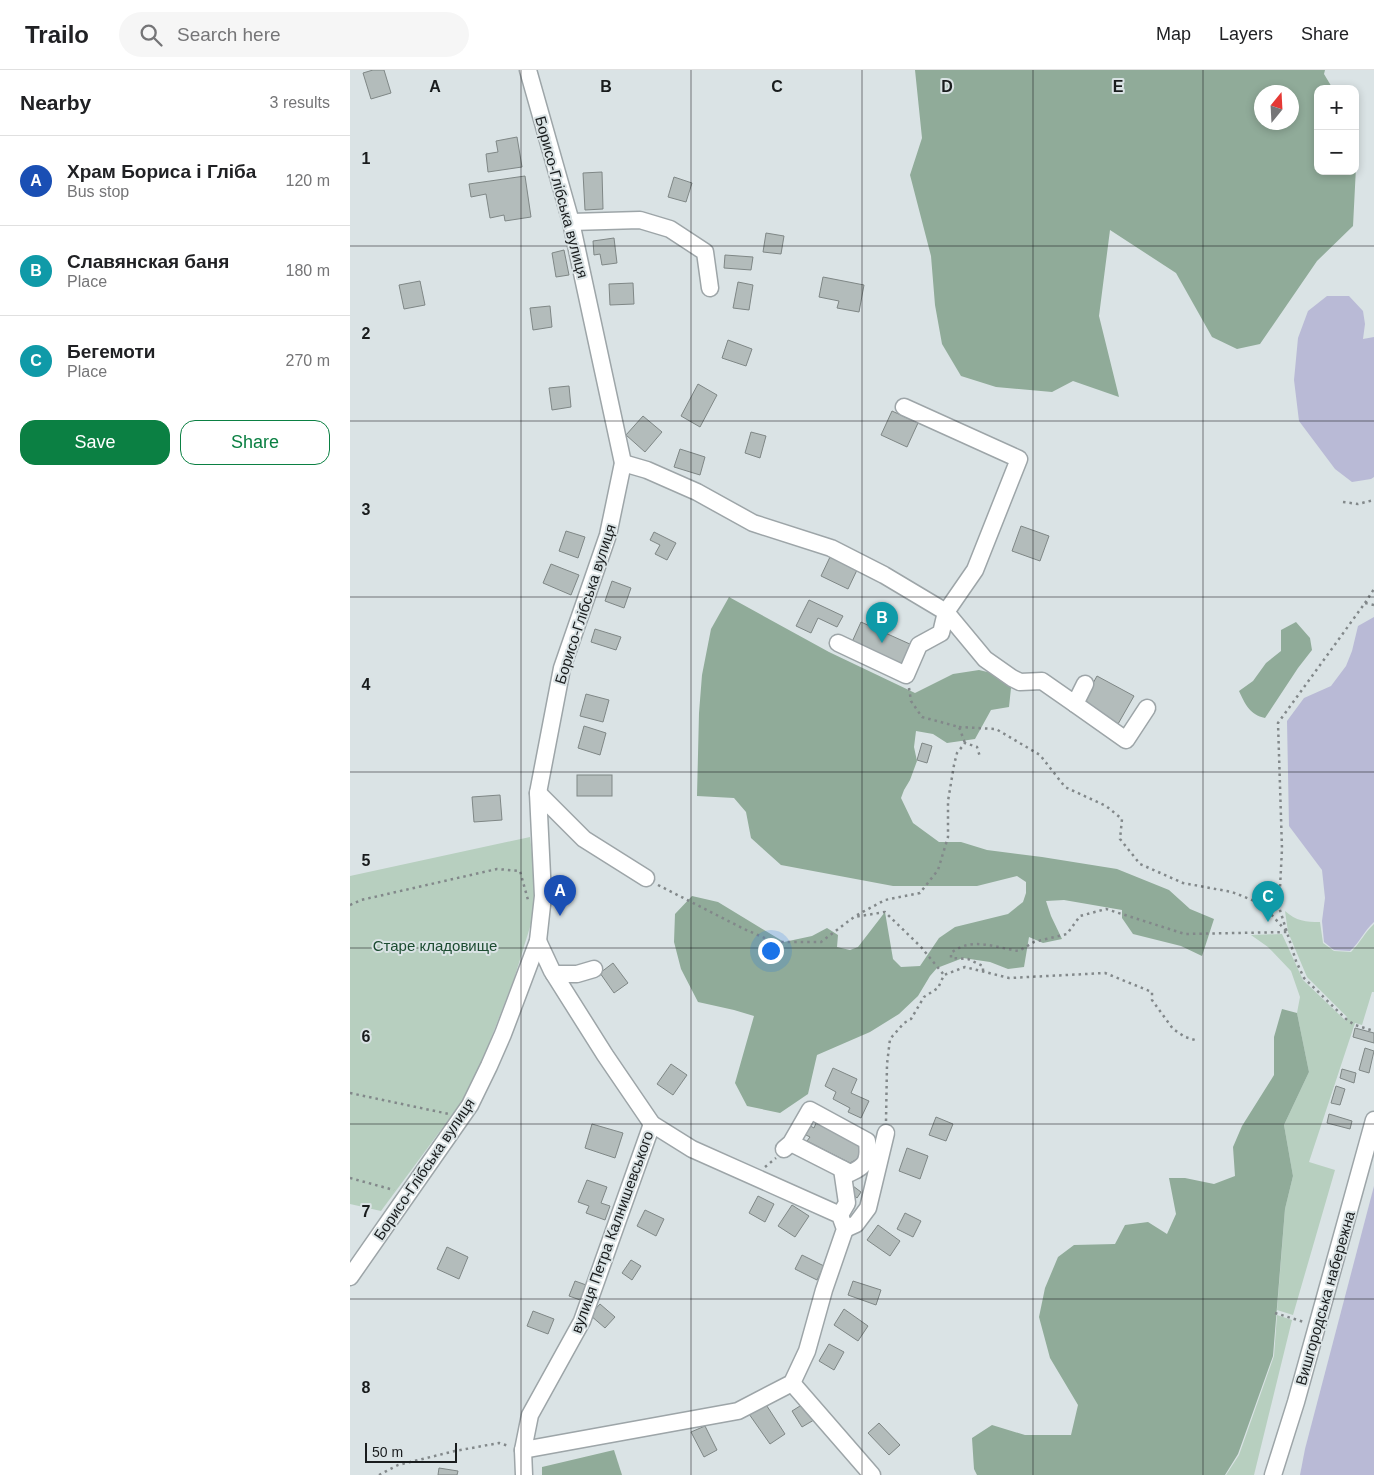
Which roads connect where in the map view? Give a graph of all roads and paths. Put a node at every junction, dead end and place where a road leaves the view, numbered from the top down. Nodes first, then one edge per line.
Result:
1 (528, 70) edge
2 (571, 222) junction
3 (710, 288) dead end
4 (904, 407) dead end
5 (623, 463) junction
6 (1374, 500) edge
7 (1344, 502) dead end
8 (1374, 589) edge
9 (1365, 603) junction
10 (1374, 605) edge
11 (946, 612) junction
12 (838, 643) dead end
13 (906, 676) junction
14 (1085, 684) dead end
15 (1075, 704) junction
16 (1147, 708) dead end
17 (960, 727) junction
18 (965, 743) junction
19 (980, 757) dead end
20 (538, 793) junction
21 (646, 878) joint
22 (350, 905) edge
23 (540, 917) junction
24 (854, 917) junction
25 (1287, 932) junction
26 (538, 941) junction
27 (594, 969) dead end
28 (983, 971) junction
29 (554, 974) junction
30 (944, 975) junction
31 (1374, 1031) edge
32 (1195, 1040) dead end
33 (350, 1092) edge
34 (462, 1116) junction
35 (1374, 1120) edge
36 (652, 1124) junction
37 (886, 1132) joint
38 (842, 1169) junction
39 (350, 1178) edge
40 (408, 1193) junction
41 (843, 1222) junction
42 (350, 1277) edge
43 (1275, 1313) dead end
44 (1316, 1325) junction
45 (792, 1383) junction
46 (522, 1450) junction
47 (872, 1474) edge
48 (379, 1475) edge
49 (524, 1475) edge
50 (1273, 1475) edge

1 - 2 street, Борисо-Глібська вулиця
2 - 3 street
2 - 5 street, Борисо-Глібська вулиця
4 - 11 street
5 - 11 street
5 - 20 street, Борисо-Глібська вулиця
6 - 7 path
8 - 9 path
9 - 10 path
9 - 25 path
11 - 13 street
11 - 15 street
12 - 13 street
13 - 17 path
14 - 15 street
15 - 16 street
17 - 18 path
17 - 25 path
18 - 19 path
18 - 24 path
20 - 21 street
20 - 23 street, Борисо-Глібська вулиця
21 - 24 path
22 - 23 path
23 - 26 street, Борисо-Глібська вулиця
24 - 30 path
25 - 28 path
25 - 31 path
26 - 29 street, вулиця Петра Калнишевського
26 - 34 street, Борисо-Глібська вулиця
27 - 29 street
28 - 30 path
28 - 32 path
29 - 36 street, вулиця Петра Калнишевського
30 - 37 path
33 - 34 path
34 - 40 street, Борисо-Глібська вулиця
35 - 44 street, Вишгородська набережна
36 - 41 street, вулиця Петра Калнишевського
36 - 46 street, вулиця Петра Калнишевського
37 - 41 street
38 - 38 street
38 - 41 street
39 - 40 path
40 - 42 street, Борисо-Глібська вулиця
41 - 45 street
43 - 44 path
44 - 50 street, Вишгородська набережна
45 - 46 street
45 - 47 street
46 - 48 path
46 - 49 street, вулиця Петра Калнишевського

